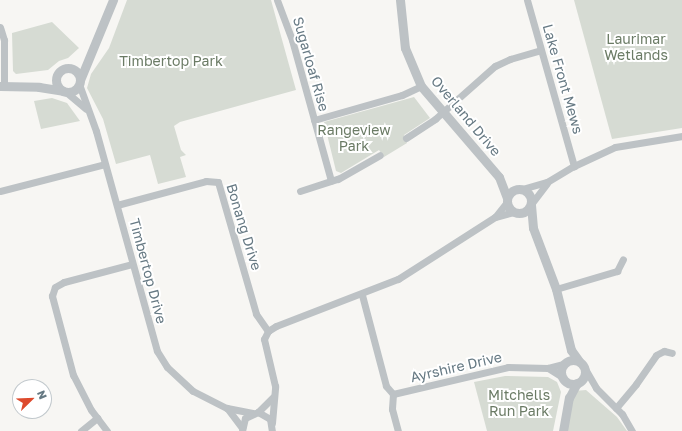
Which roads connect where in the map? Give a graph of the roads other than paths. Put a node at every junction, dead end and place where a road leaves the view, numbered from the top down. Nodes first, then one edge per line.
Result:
1 (113, 0) edge
2 (277, 0) edge
3 (400, 0) edge
4 (528, 0) edge
5 (0, 27) edge
6 (541, 50) junction
7 (91, 54) junction
8 (70, 68) junction
9 (57, 76) junction
10 (80, 82) junction
11 (2, 86) edge
12 (421, 86) junction
13 (40, 87) junction
14 (64, 91) junction
15 (87, 109) junction
16 (442, 113) junction
17 (314, 120) junction
18 (682, 136) edge
19 (406, 138) dead end
20 (380, 154) dead end
21 (105, 164) junction
22 (574, 166) junction
23 (499, 177) junction
24 (331, 181) junction
25 (547, 182) junction
26 (521, 188) junction
27 (0, 191) edge
28 (300, 191) dead end
29 (507, 200) junction
30 (531, 204) junction
31 (117, 205) junction
32 (516, 213) junction
33 (495, 217) junction
34 (533, 228) junction
35 (623, 259) dead end
36 (132, 264) junction
37 (556, 289) junction
38 (362, 295) junction
39 (268, 331) junction
40 (568, 340) junction
41 (672, 353) dead end
42 (564, 363) junction
43 (582, 364) junction
44 (548, 368) junction
45 (562, 378) junction
46 (578, 382) junction
47 (596, 388) junction
48 (394, 394) junction
49 (274, 395) junction
50 (569, 398) junction
51 (227, 408) junction
52 (616, 408) junction
53 (256, 412) junction
54 (97, 418) junction
55 (273, 428) edge
56 (242, 429) edge
57 (81, 431) edge
58 (107, 431) edge
59 (398, 431) edge
60 (563, 431) edge
61 (632, 431) edge

1 - 7 street
2 - 17 street, Sugarloaf Rise
3 - 12 street, Overland Drive
4 - 6 street, Lake Front Mews
5 - 11 street
6 - 16 street
6 - 22 street, Lake Front Mews
7 - 8 street
7 - 10 street
8 - 9 street
8 - 10 street
9 - 13 street
9 - 14 street
10 - 14 street
10 - 15 street, Timbertop Drive
11 - 13 street
12 - 16 street, Overland Drive
12 - 17 street
13 - 14 street
14 - 15 street, Timbertop Drive
15 - 21 street, Timbertop Drive
16 - 19 street
16 - 23 street, Overland Drive
17 - 24 street, Sugarloaf Rise
18 - 22 street
20 - 24 street
21 - 27 street
21 - 31 street, Timbertop Drive
22 - 25 street
23 - 26 street, Overland Drive
23 - 29 street, Overland Drive
24 - 28 street
25 - 26 street
25 - 30 street
26 - 29 street
26 - 30 street
29 - 32 street
29 - 33 street
30 - 32 street
30 - 34 street
31 - 36 street, Timbertop Drive
31 - 39 street, Bonang Drive
32 - 33 street
32 - 34 street
33 - 38 street
34 - 37 street
35 - 37 street
36 - 51 street, Timbertop Drive
36 - 54 street
37 - 40 street
38 - 39 street
38 - 48 street
39 - 49 street
40 - 42 street
40 - 43 street
41 - 52 street
42 - 43 street
42 - 44 street, Ayrshire Drive
42 - 45 street
43 - 46 street
43 - 47 street
44 - 45 street
44 - 48 street, Ayrshire Drive
45 - 46 street
45 - 50 street
46 - 47 street
46 - 50 street
47 - 52 street
48 - 59 street
49 - 53 street
49 - 55 street
50 - 60 street
51 - 53 street, Timbertop Drive
51 - 56 street, Timbertop Drive
52 - 61 street
53 - 55 street
53 - 56 street
54 - 57 street
54 - 58 street

